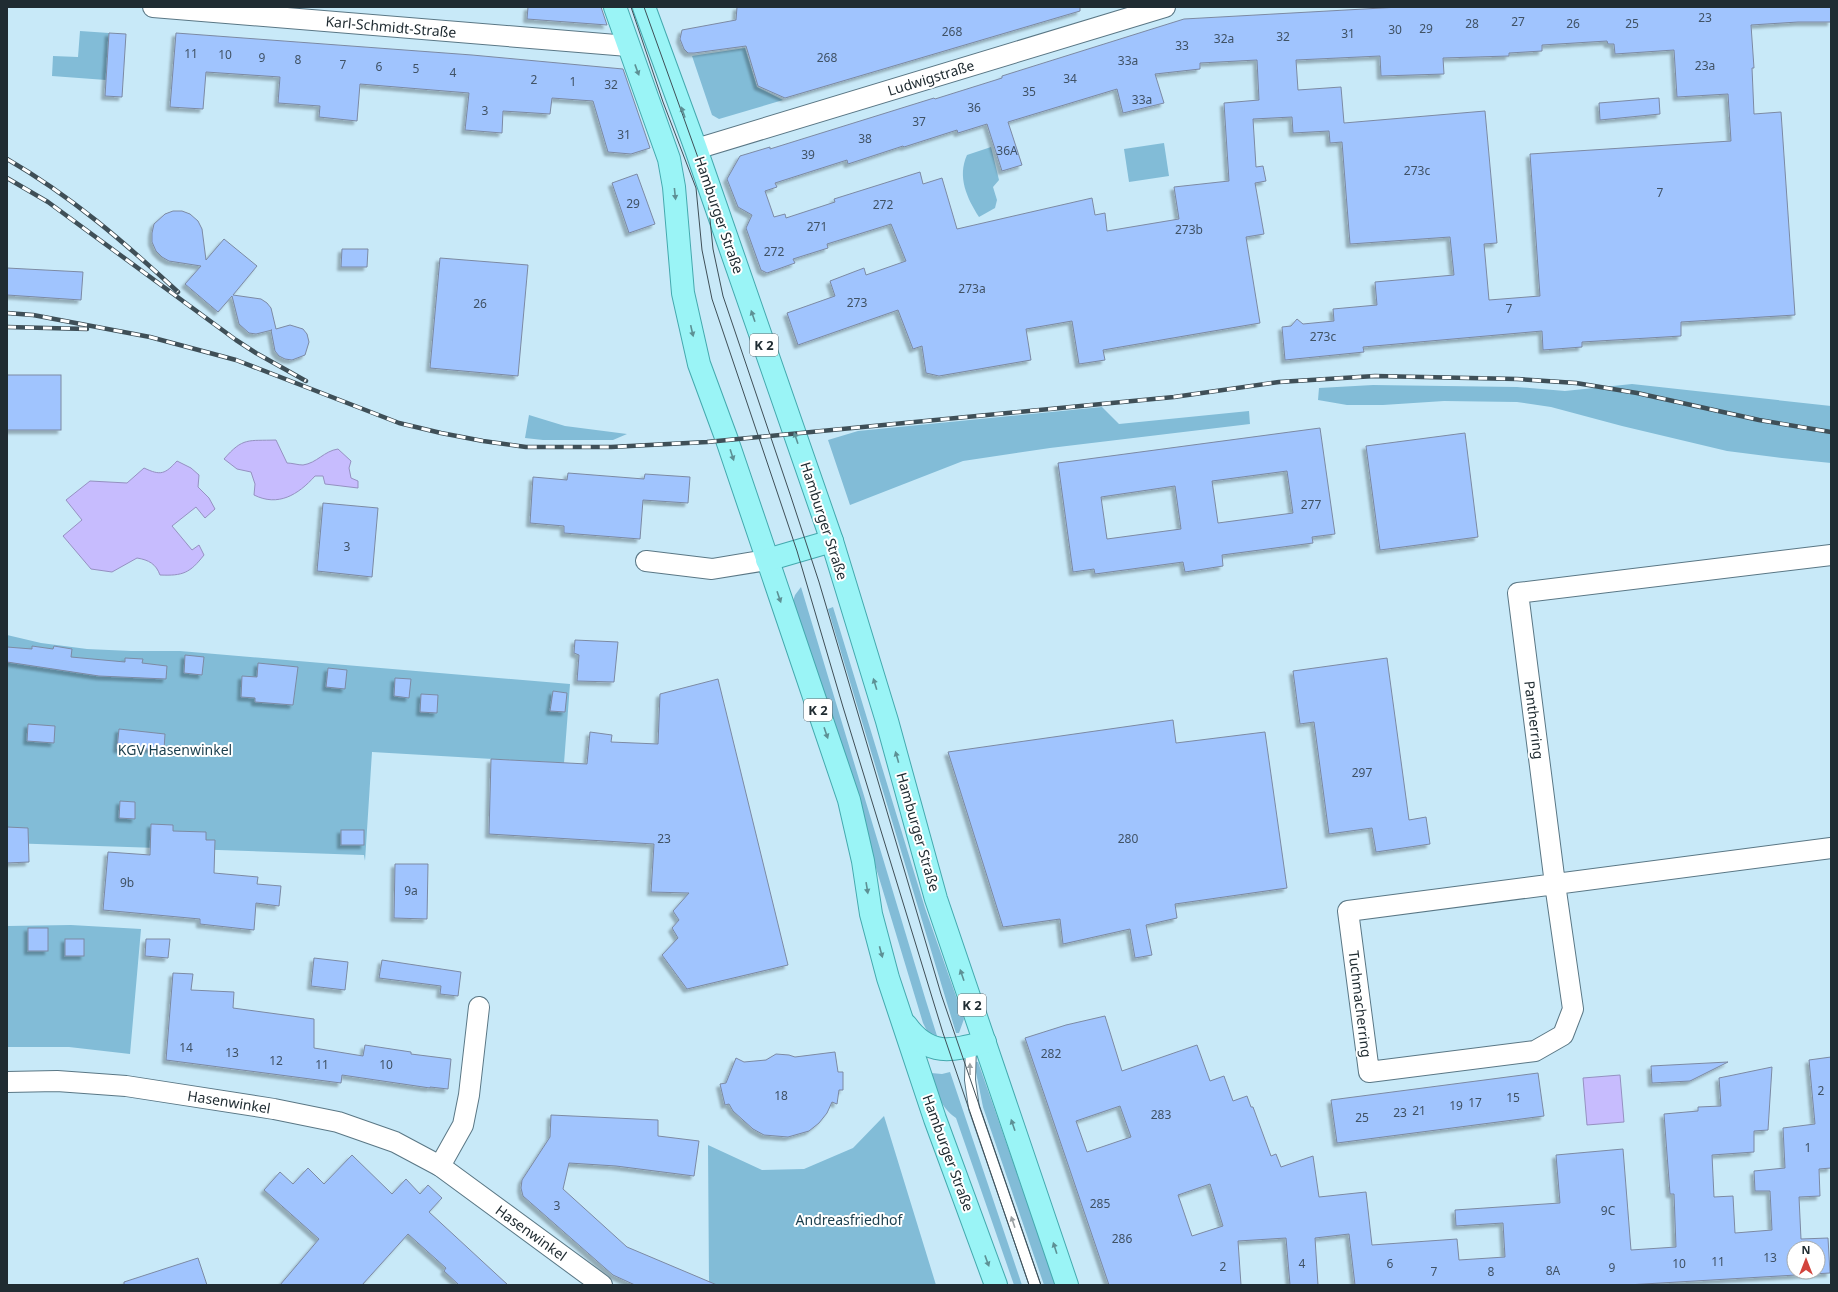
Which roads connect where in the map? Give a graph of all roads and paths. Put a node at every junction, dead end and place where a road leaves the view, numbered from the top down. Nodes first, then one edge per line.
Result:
1 (153, 7) edge
2 (615, 7) edge
3 (644, 7) edge
4 (1165, 7) edge
5 (628, 46) junction
6 (696, 149) junction
7 (832, 541) junction
8 (1831, 555) edge
9 (767, 560) junction
10 (646, 562) dead end
11 (1831, 848) edge
12 (1555, 884) junction
13 (479, 1007) dead end
14 (902, 1021) junction
15 (978, 1044) junction
16 (7, 1082) edge
17 (440, 1166) junction
18 (602, 1285) edge
19 (996, 1285) edge
20 (1035, 1285) edge
21 (1067, 1285) edge

1 - 5 street, Karl-Schmidt-Straße
2 - 5 main road, Hamburger Straße / K 2
6 -> 3 main road, Hamburger Straße / K 2
4 - 6 street, Ludwigstraße
5 -> 9 main road, Hamburger Straße / K 2
7 -> 6 main road, Hamburger Straße / K 2
7 - 9 main road
15 -> 7 main road, Hamburger Straße / K 2
8 - 12 street, Pantherring
9 - 10 street
9 -> 14 main road, Hamburger Straße / K 2
11 - 12 street
12 - 12 street, Tuchmacherring
13 - 17 street
14 - 15 main road, Hamburger Straße
14 -> 19 main road, Hamburger Straße / K 2
20 -> 15 lane
21 -> 15 main road, Hamburger Straße / K 2
16 - 17 street, Hasenwinkel
17 - 18 street, Hasenwinkel

